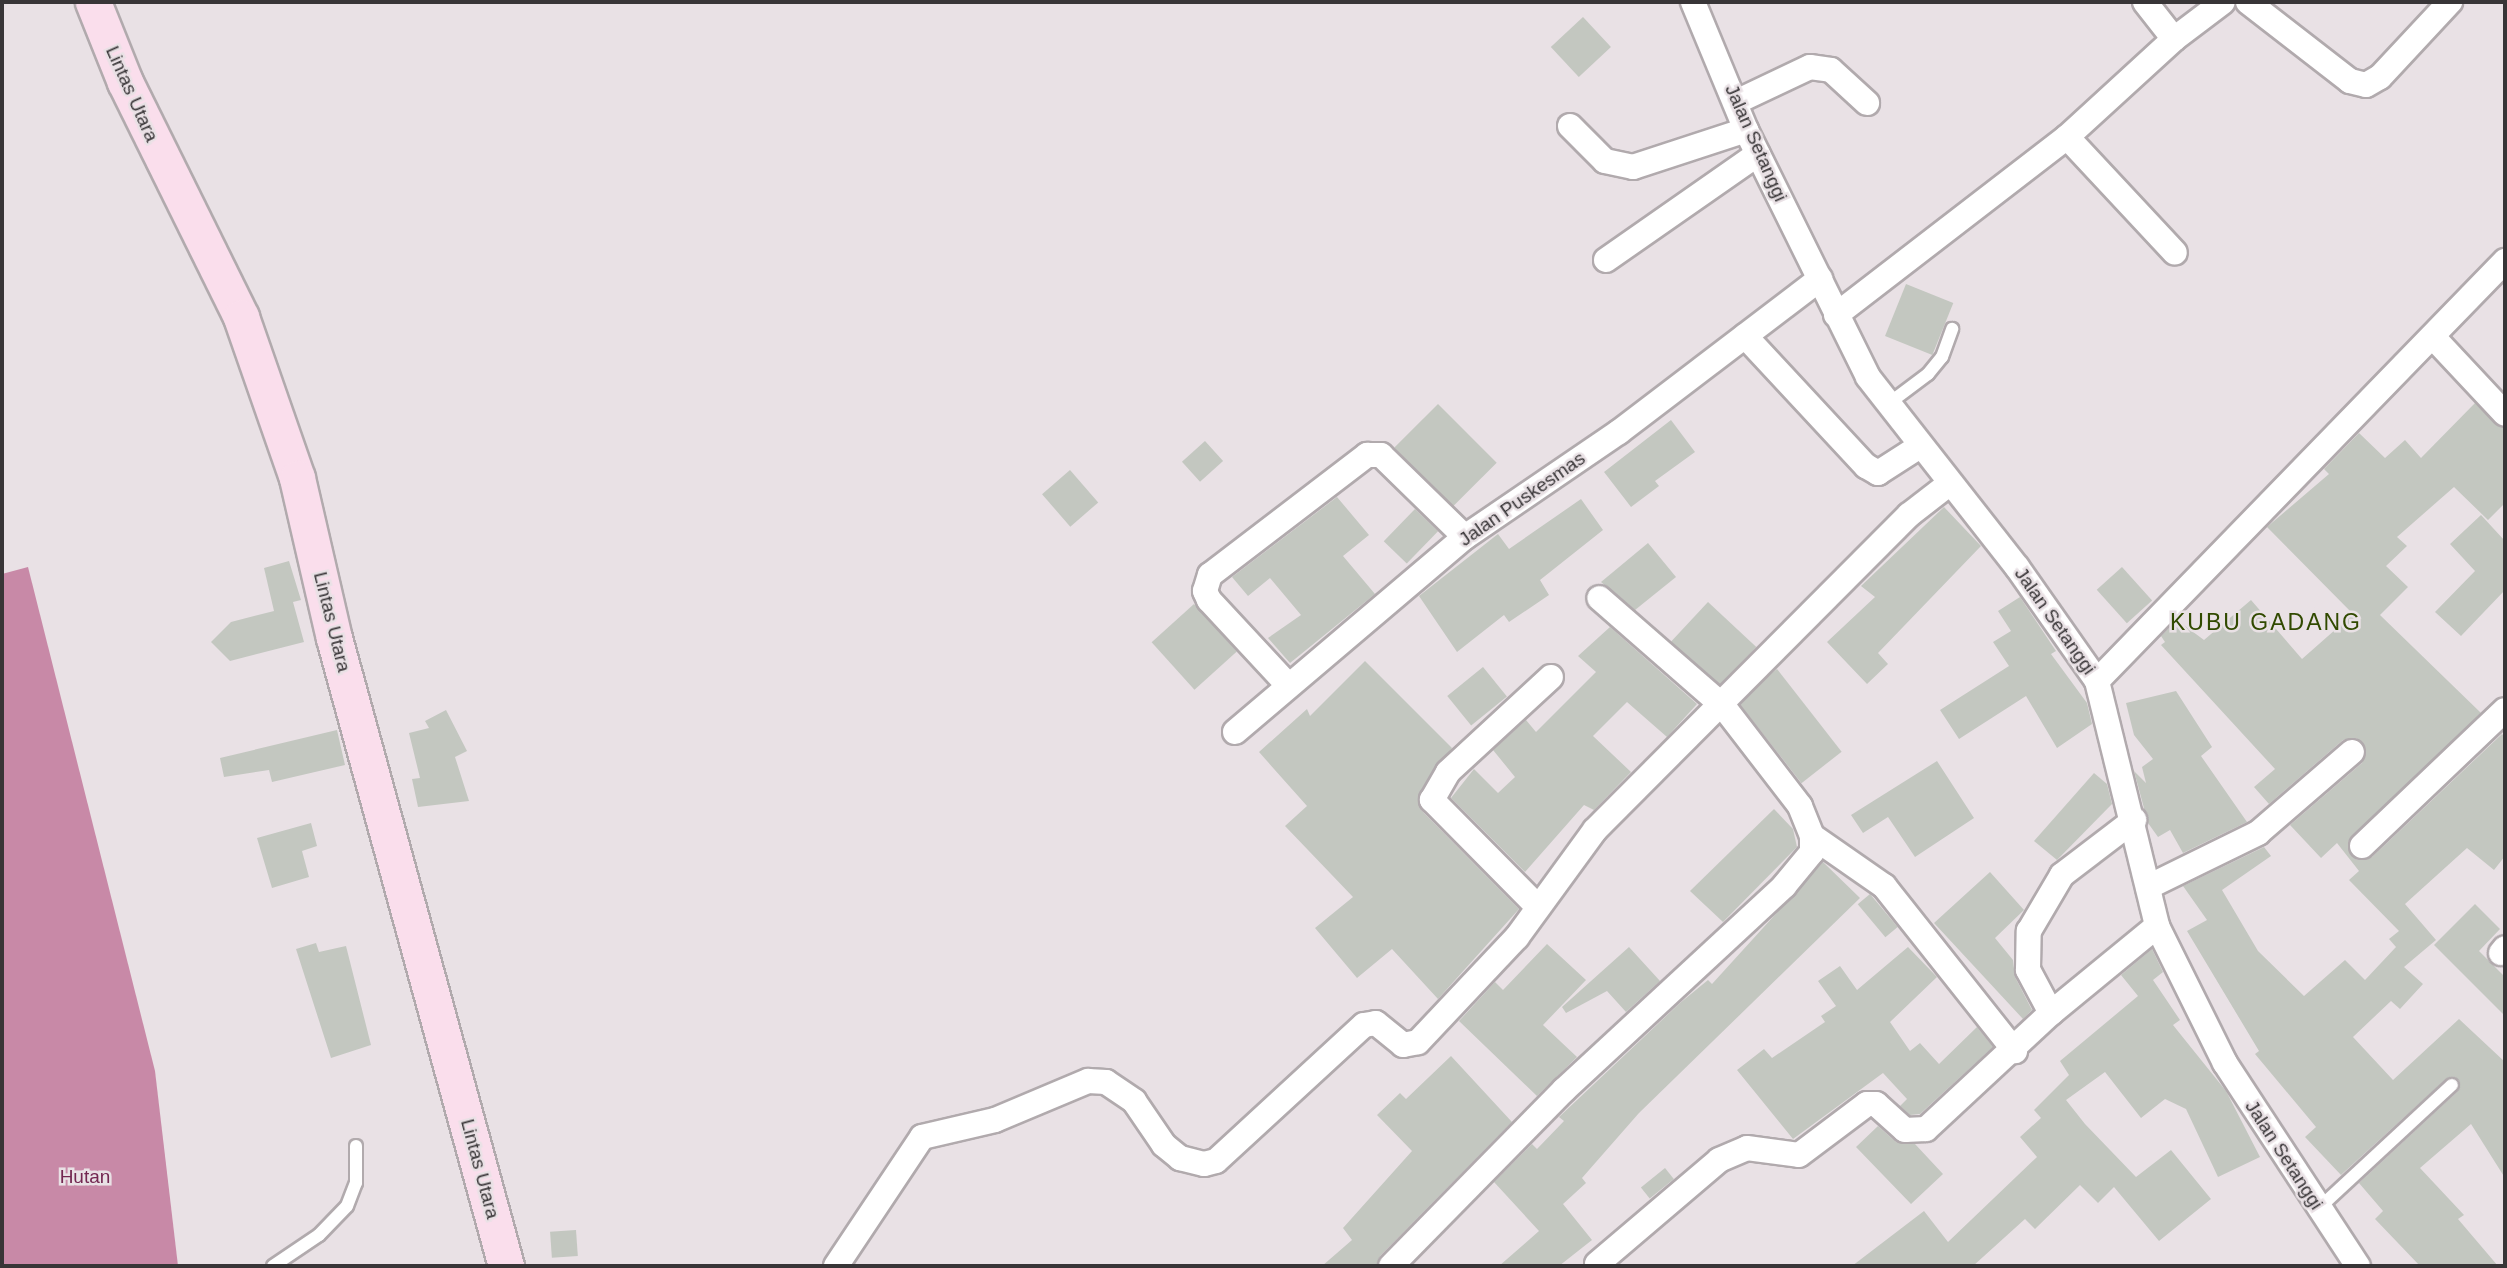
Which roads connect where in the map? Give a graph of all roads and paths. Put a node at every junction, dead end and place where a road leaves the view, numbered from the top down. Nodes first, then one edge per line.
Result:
1 (93, 2) edge
2 (1693, 2) edge
3 (2145, 2) edge
4 (2223, 2) edge
5 (2248, 2) edge
6 (2450, 2) edge
7 (2174, 39) junction
8 (1736, 102) junction
9 (1867, 103) dead end
10 (1570, 126) dead end
11 (1746, 130) junction
12 (2067, 137) junction
13 (1758, 154) junction
14 (2175, 253) dead end
15 (1606, 260) dead end
16 (2505, 261) edge
17 (1820, 279) junction
18 (1836, 315) junction
19 (1952, 328) dead end
20 (1745, 336) junction
21 (2433, 337) junction
22 (1888, 404) junction
23 (2505, 414) edge
24 (1920, 446) junction
25 (1949, 484) junction
26 (1465, 537) junction
27 (1600, 598) dead end
28 (1551, 677) dead end
29 (2097, 681) junction
30 (1288, 685) junction
31 (1723, 706) junction
32 (2505, 710) edge
33 (1235, 732) dead end
34 (2352, 752) dead end
35 (2134, 820) junction
36 (1812, 836) junction
37 (2362, 846) dead end
38 (2148, 887) junction
39 (1538, 907) junction
40 (2157, 926) junction
41 (2051, 1013) junction
42 (2015, 1051) junction
43 (2452, 1085) dead end
44 (356, 1146) dead end
45 (2319, 1208) junction
46 (273, 1266) edge
47 (506, 1266) edge
48 (836, 1266) edge
49 (1391, 1266) edge
50 (1601, 1266) edge
51 (2358, 1266) edge

1 - 47 street, Lintas Utara
2 - 8 street, Jalan Setanggi
3 - 7 street
4 - 7 street
5 - 6 street
7 - 12 street
8 - 9 street
8 - 11 street, Jalan Setanggi
10 - 11 street
11 - 13 street, Jalan Setanggi
12 - 14 street
12 - 18 street
13 - 15 street
13 - 17 street, Jalan Setanggi
16 - 21 street
17 - 18 street, Jalan Setanggi
17 - 20 street, Jalan Puskesmas
18 - 22 street, Jalan Setanggi
19 - 22 lane
20 - 24 street
20 - 26 street, Jalan Puskesmas
21 - 23 street
21 - 29 street
22 - 24 street, Jalan Setanggi
24 - 25 street, Jalan Setanggi
25 - 29 street, Jalan Setanggi
25 - 31 street
26 - 30 street, Jalan Puskesmas
26 - 30 street
27 - 31 street
28 - 39 street
29 - 35 street, Jalan Setanggi
30 - 33 street, Jalan Puskesmas
31 - 36 street
31 - 39 street
32 - 37 street
34 - 38 street
35 - 38 street, Jalan Setanggi
35 - 41 street
36 - 42 street
36 - 49 street
38 - 40 street, Jalan Setanggi
39 - 48 street
40 - 41 street
40 - 45 street, Jalan Setanggi
41 - 42 street
42 - 50 street
43 - 45 lane
44 - 46 lane
45 - 51 street, Jalan Setanggi

